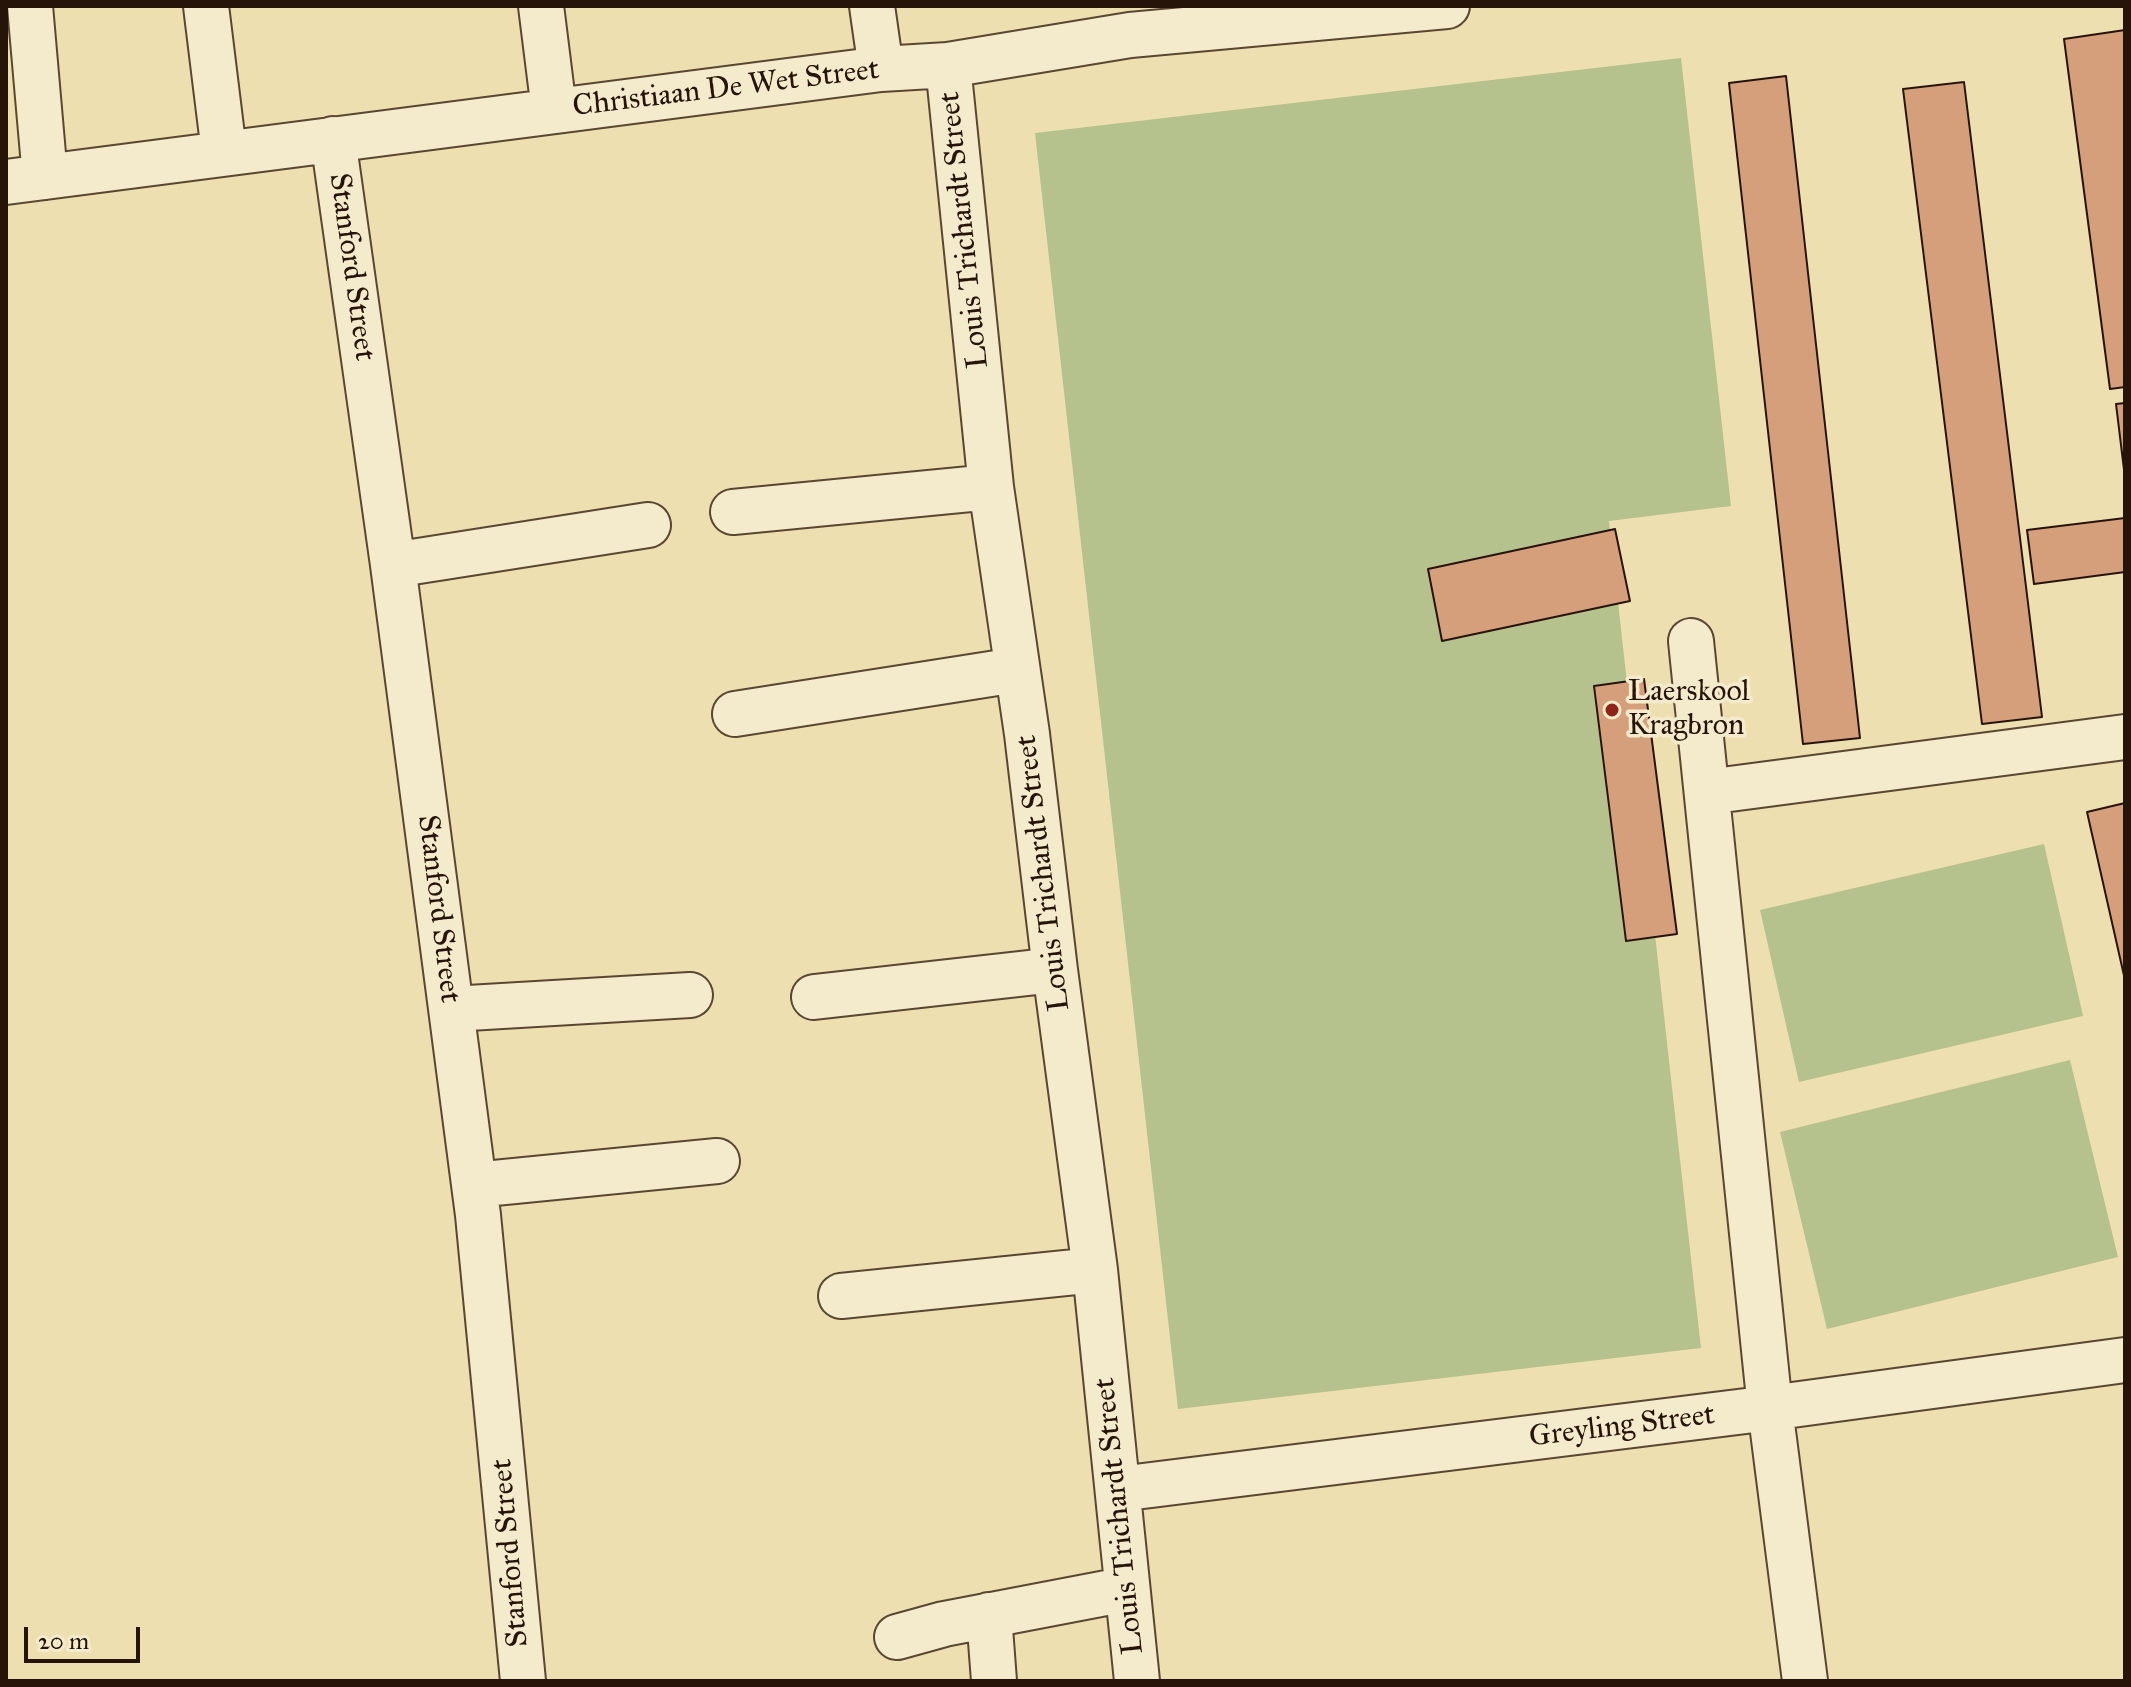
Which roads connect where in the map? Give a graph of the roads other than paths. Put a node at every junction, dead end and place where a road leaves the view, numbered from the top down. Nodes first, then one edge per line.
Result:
1 (30, 6) edge
2 (206, 6) edge
3 (541, 6) edge
4 (872, 6) edge
5 (1424, 7) edge
6 (1128, 20) edge
7 (948, 65) junction
8 (881, 69) junction
9 (554, 110) junction
10 (333, 139) junction
11 (224, 152) junction
12 (26, 180) edge
13 (991, 487) junction
14 (733, 512) dead end
15 (648, 525) dead end
16 (393, 565) junction
17 (1691, 641) dead end
18 (1016, 670) junction
19 (735, 714) dead end
20 (2125, 737) edge
21 (1707, 792) junction
22 (1055, 970) junction
23 (690, 995) dead end
24 (814, 997) dead end
25 (451, 1009) junction
26 (717, 1161) dead end
27 (474, 1185) junction
28 (1095, 1270) junction
29 (841, 1296) dead end
30 (2125, 1360) edge
31 (1770, 1408) junction
32 (1119, 1489) junction
33 (1127, 1589) junction
34 (989, 1615) junction
35 (897, 1637) dead end
36 (523, 1681) edge
37 (994, 1681) edge
38 (1137, 1681) edge
39 (1805, 1681) edge

1 - 12 street
2 - 11 street
3 - 9 street
4 - 8 street
5 - 6 street, Christiaan De Wet Street
6 - 7 street, Christiaan De Wet Street
7 - 8 street, Christiaan De Wet Street
7 - 13 street, Louis Trichardt Street
8 - 9 street, Christiaan De Wet Street
9 - 10 street, Christiaan De Wet Street
10 - 11 street, Christiaan De Wet Street
10 - 16 street, Stanford Street
11 - 12 street, Christiaan De Wet Street
13 - 14 street
13 - 18 street, Louis Trichardt Street
15 - 16 street
16 - 25 street, Stanford Street
17 - 21 street
18 - 19 street
18 - 22 street, Louis Trichardt Street
20 - 21 street
21 - 31 street
22 - 24 street
22 - 28 street, Louis Trichardt Street
23 - 25 street
25 - 27 street, Stanford Street
26 - 27 street
27 - 36 street, Stanford Street
28 - 29 street
28 - 32 street, Louis Trichardt Street
30 - 31 street, Greyling Street
31 - 32 street, Greyling Street
31 - 39 street
32 - 33 street, Louis Trichardt Street
33 - 34 street
33 - 38 street, Louis Trichardt Street
34 - 35 street
34 - 37 street

